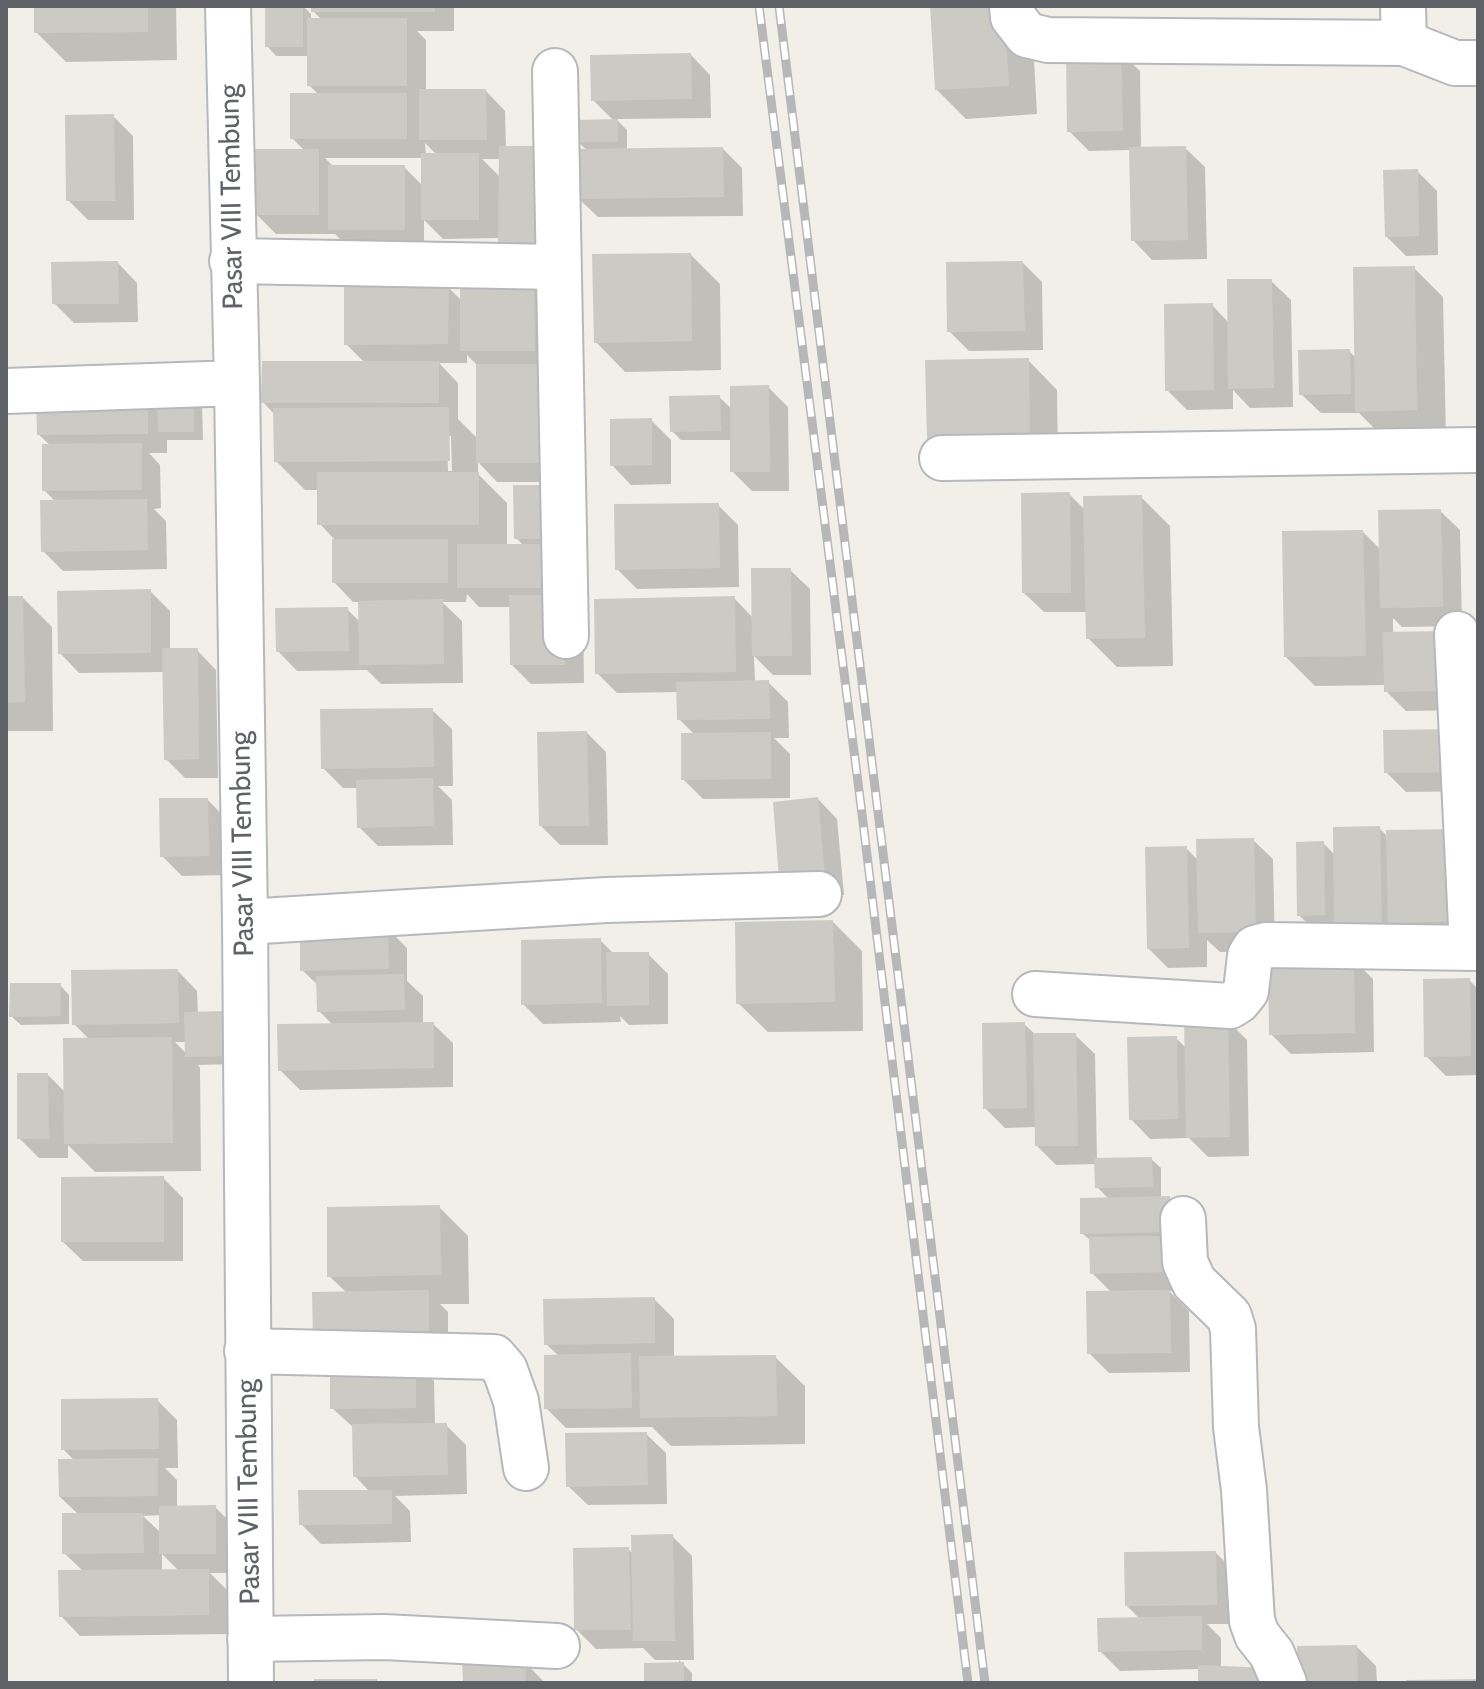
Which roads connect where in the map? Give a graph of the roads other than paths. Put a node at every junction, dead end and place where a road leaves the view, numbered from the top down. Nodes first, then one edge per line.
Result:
1 (228, 6) edge
2 (1012, 6) edge
3 (1403, 24) edge
4 (1478, 63) edge
5 (555, 71) dead end
6 (232, 261) junction
7 (558, 267) junction
8 (237, 383) junction
9 (6, 391) edge
10 (1478, 450) edge
11 (942, 458) dead end
12 (1457, 634) dead end
13 (566, 636) dead end
14 (819, 894) dead end
15 (245, 922) junction
16 (1475, 948) edge
17 (1035, 994) dead end
18 (1183, 1219) dead end
19 (247, 1351) junction
20 (526, 1468) dead end
21 (250, 1639) junction
22 (557, 1646) dead end
23 (251, 1683) edge
24 (1284, 1683) edge

1 - 6 street, Pasar VIII Tembung
2 - 3 street
3 - 4 street
5 - 7 street
6 - 7 street
6 - 8 street, Pasar VIII Tembung
7 - 13 street
8 - 9 street
8 - 15 street, Pasar VIII Tembung
10 - 11 street
12 - 16 street
14 - 15 street
15 - 19 street, Pasar VIII Tembung
16 - 17 street
18 - 24 street
19 - 20 street
19 - 21 street, Pasar VIII Tembung
21 - 22 street
21 - 23 street, Pasar VIII Tembung

